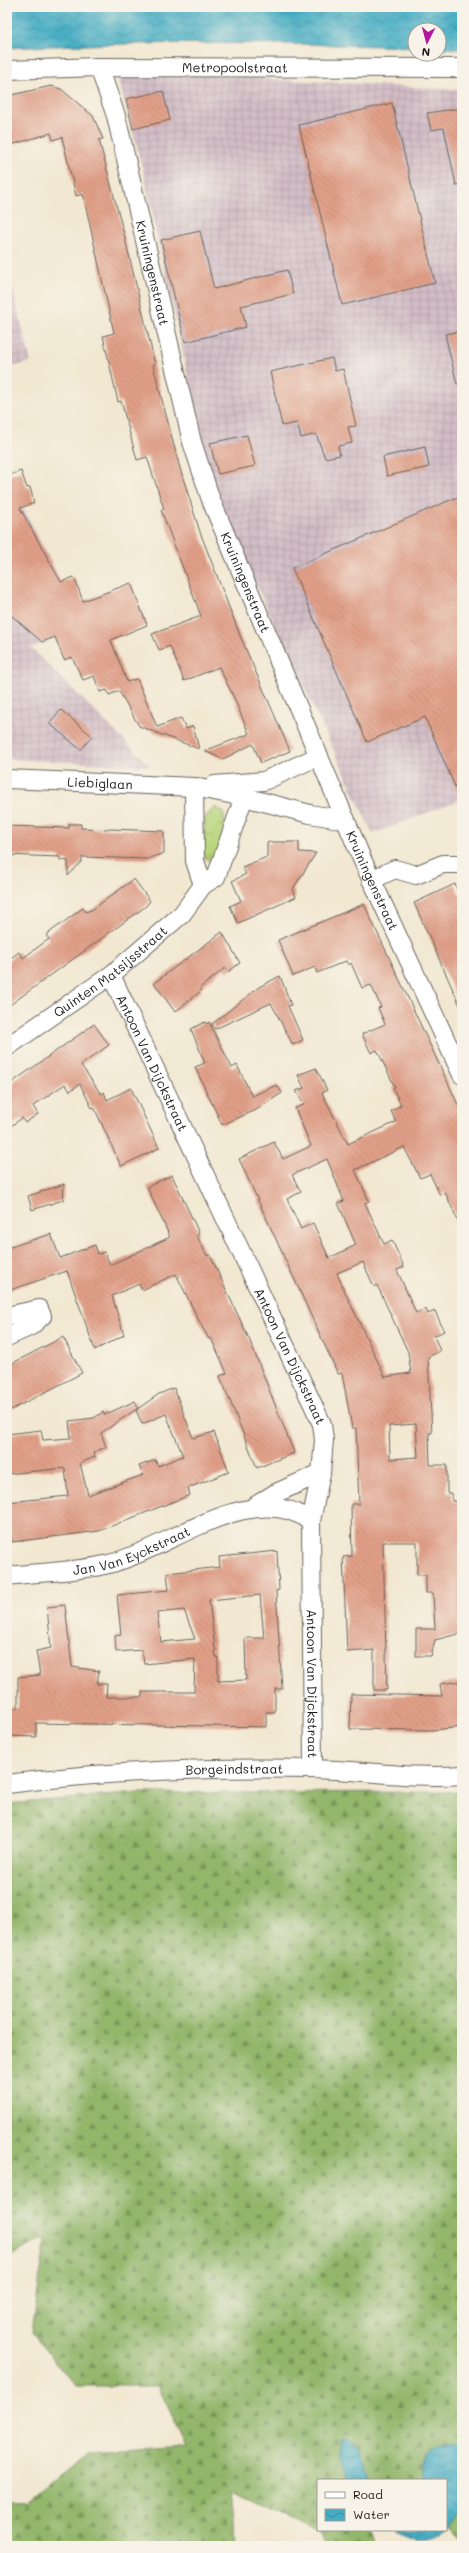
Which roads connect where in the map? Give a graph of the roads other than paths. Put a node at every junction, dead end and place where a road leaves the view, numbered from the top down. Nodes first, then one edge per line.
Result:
1 (99, 67) junction
2 (462, 68) edge
3 (7, 70) edge
4 (319, 756) junction
5 (7, 779) edge
6 (194, 787) junction
7 (244, 797) junction
8 (346, 820) junction
9 (462, 864) edge
10 (371, 880) junction
11 (203, 885) junction
12 (110, 975) junction
13 (7, 1047) edge
14 (462, 1075) edge
15 (7, 1316) edge
16 (7, 1337) edge
17 (321, 1473) junction
18 (252, 1508) junction
19 (311, 1521) junction
20 (7, 1576) edge
21 (313, 1769) junction
22 (462, 1775) edge
23 (7, 1784) edge

1 - 2 street, Metropoolstraat
1 - 3 street, Metropoolstraat
1 - 4 street, Kruiningenstraat
4 - 6 street, Liebiglaan
4 - 8 street, Kruiningenstraat
5 - 6 street, Liebiglaan
6 - 7 street, Liebiglaan
6 - 11 street
7 - 8 street, Liebiglaan
7 - 11 street, Quinten Matsijsstraat
8 - 10 street, Kruiningenstraat
9 - 10 street
10 - 14 street, Kruiningenstraat
11 - 12 street, Quinten Matsijsstraat
12 - 13 street, Quinten Matsijsstraat
12 - 17 street, Antoon Van Dijckstraat
15 - 16 street
17 - 18 street, Jan Van Eyckstraat
17 - 19 street, Antoon Van Dijckstraat
18 - 19 street, Jan Van Eyckstraat
18 - 20 street, Jan Van Eyckstraat
19 - 21 street, Antoon Van Dijckstraat
21 - 22 street, Borgeindstraat
21 - 23 street, Borgeindstraat

